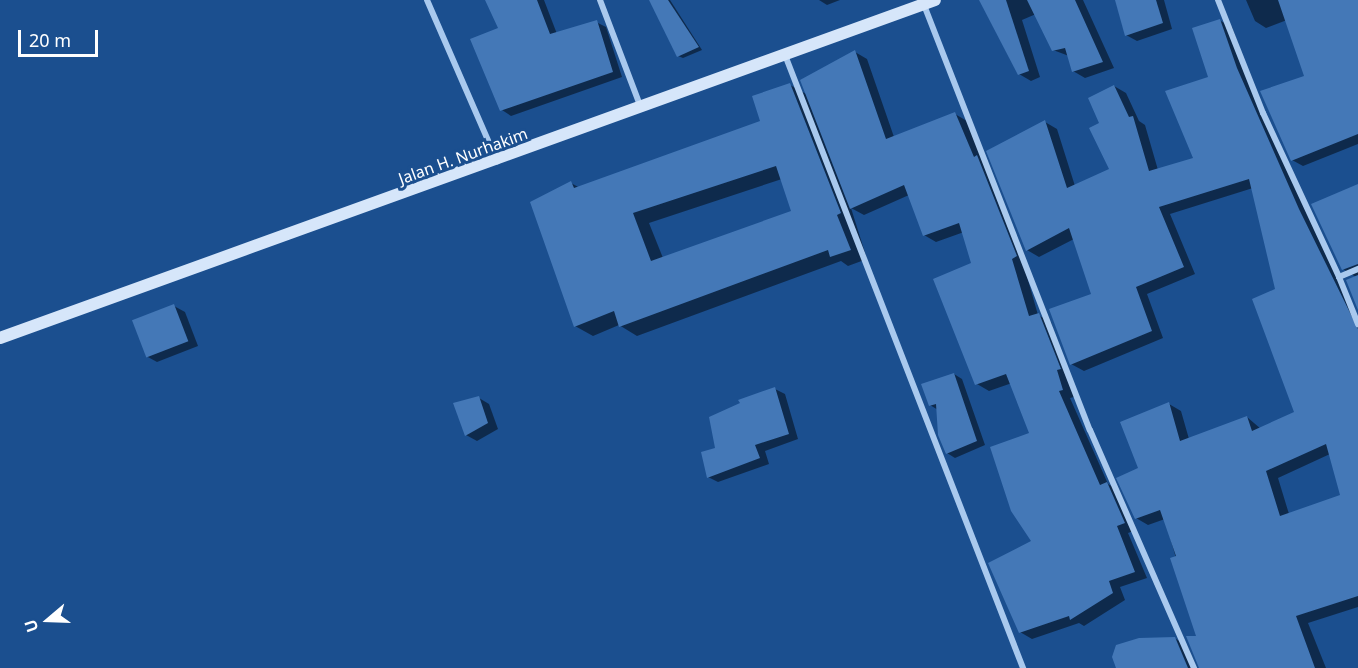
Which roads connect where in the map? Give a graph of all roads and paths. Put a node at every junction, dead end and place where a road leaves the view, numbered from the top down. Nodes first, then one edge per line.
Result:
1 (428, 0) edge
2 (600, 0) edge
3 (1218, 0) edge
4 (927, 1) edge
5 (784, 55) junction
6 (642, 109) junction
7 (497, 161) junction
8 (1358, 269) edge
9 (1340, 277) junction
10 (1358, 324) edge
11 (0, 338) edge
12 (1023, 668) edge
13 (1194, 668) edge

1 - 7 street
2 - 6 street
3 - 9 street
4 - 5 main road, Jalan H. Nurhakim
4 - 13 street
5 - 6 main road, Jalan H. Nurhakim
5 - 12 street
6 - 7 main road, Jalan H. Nurhakim
7 - 11 main road, Jalan H. Nurhakim
8 - 9 street
9 - 10 street

